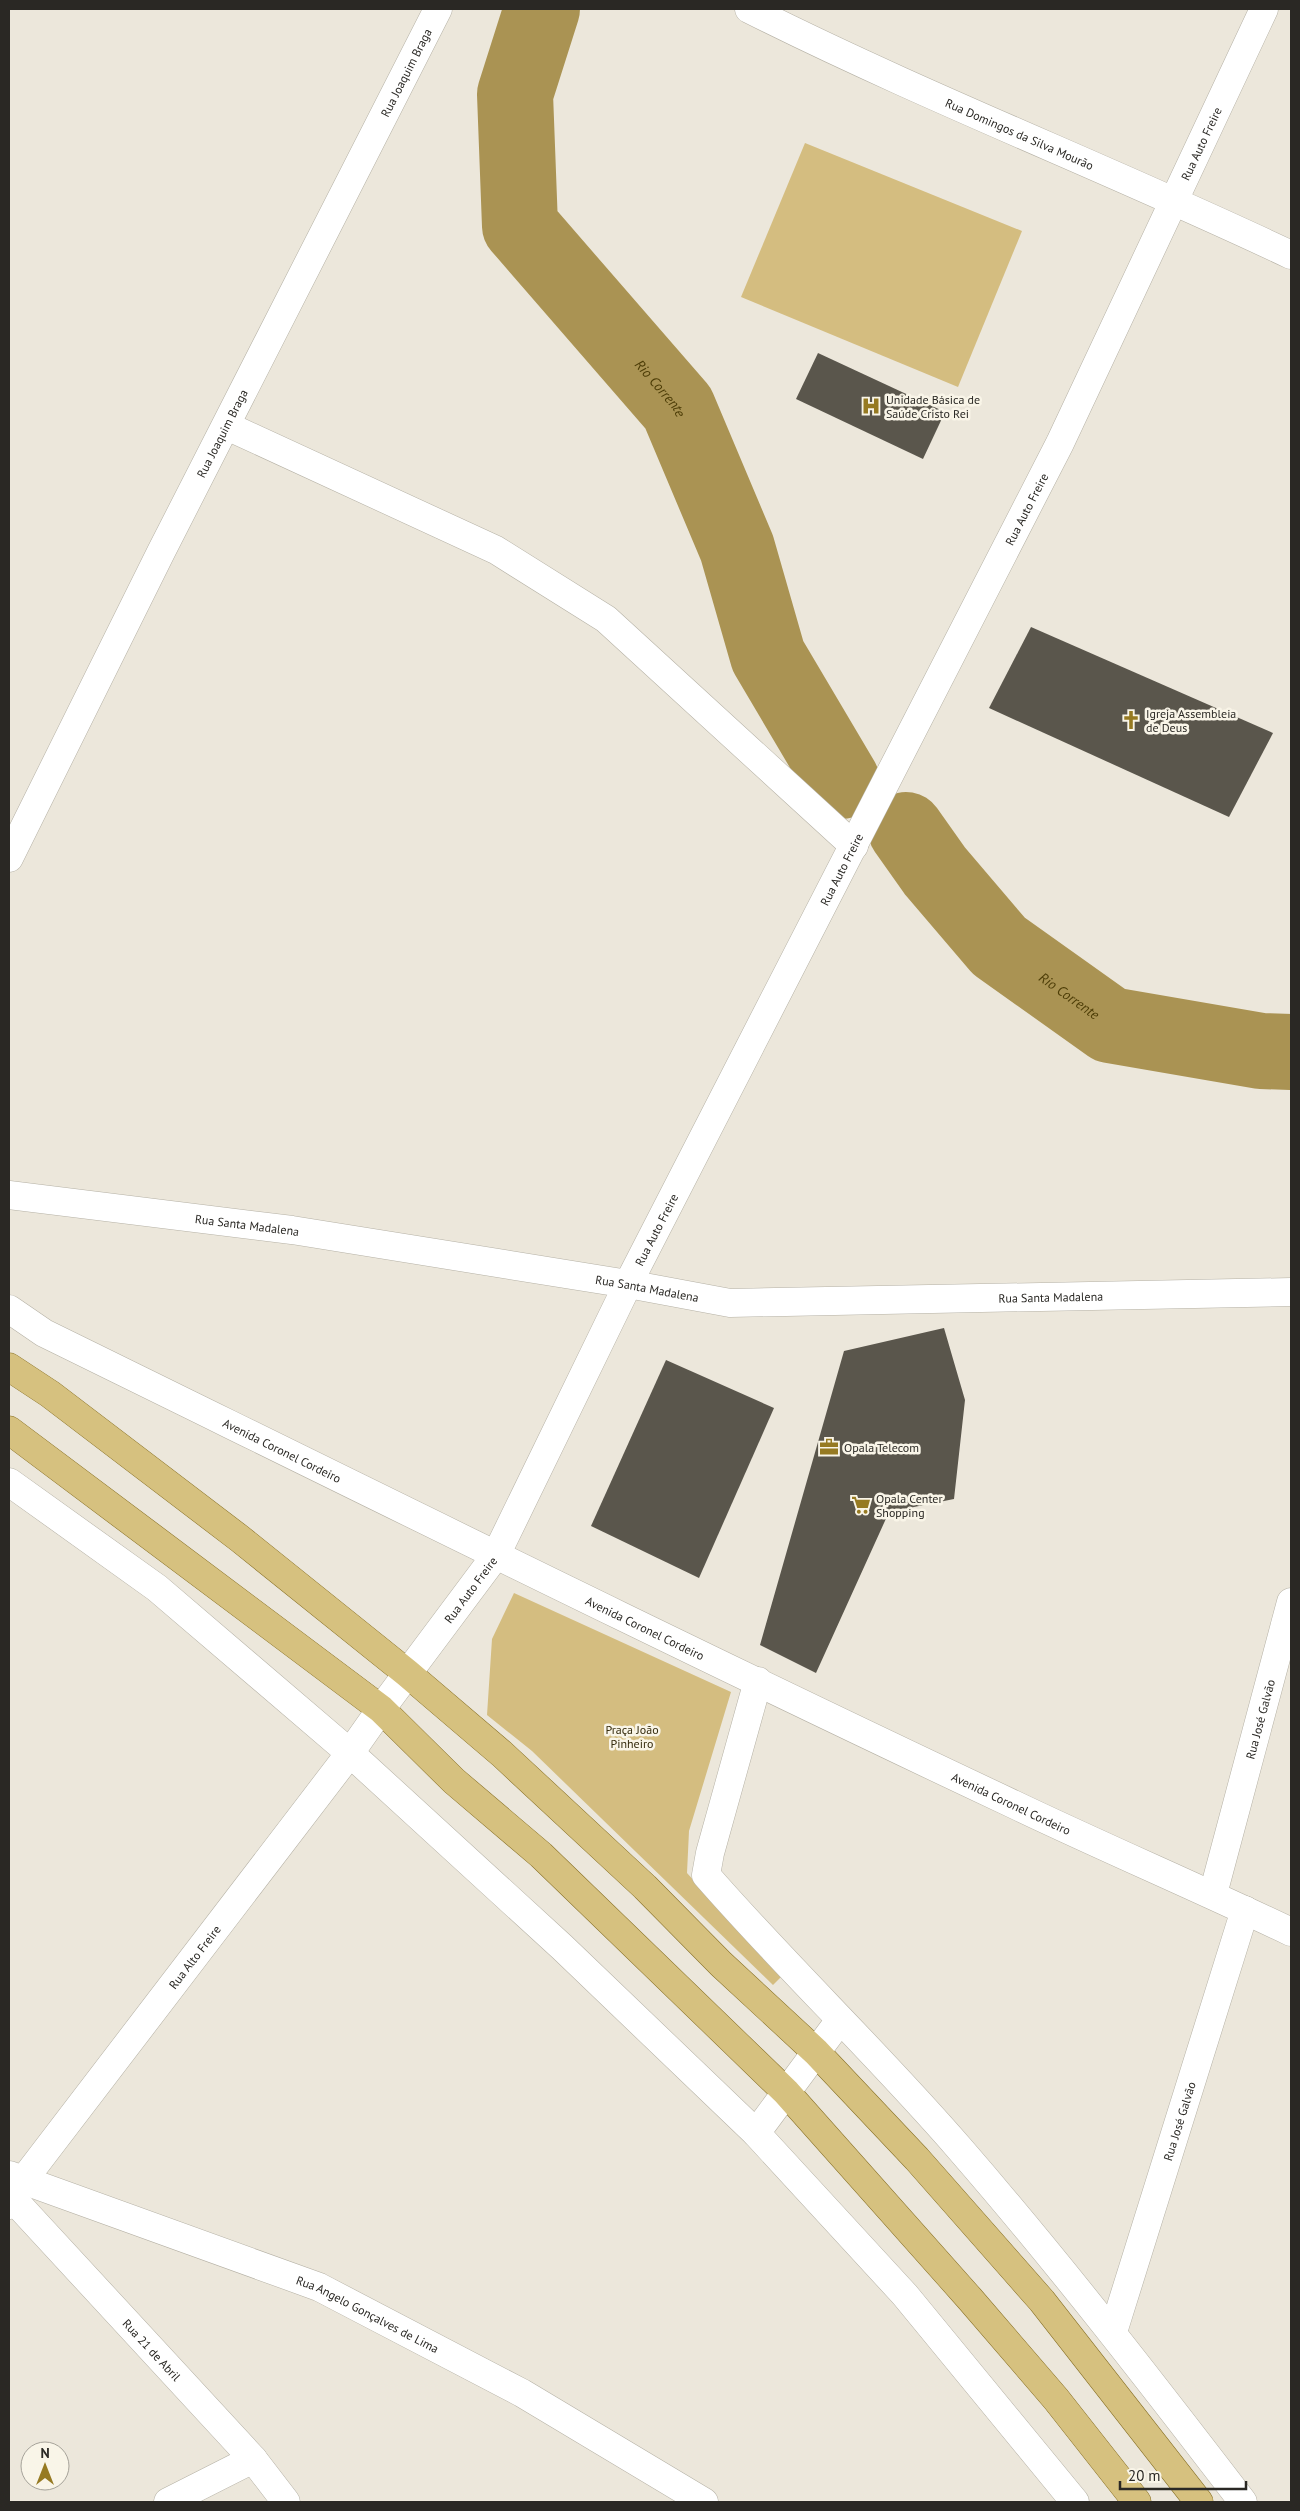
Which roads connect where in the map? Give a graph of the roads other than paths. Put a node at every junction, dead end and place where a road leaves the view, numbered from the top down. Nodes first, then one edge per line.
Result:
1 (438, 9) edge
2 (749, 9) edge
3 (1264, 9) edge
4 (1175, 200) junction
5 (1291, 255) edge
6 (227, 426) junction
7 (854, 846) junction
8 (9, 858) edge
9 (9, 1195) edge
10 (628, 1284) junction
11 (1291, 1292) edge
12 (9, 1309) edge
13 (9, 1367) edge
14 (9, 1430) edge
15 (9, 1482) edge
16 (496, 1555) junction
17 (1291, 1602) edge
18 (407, 1672) junction
19 (758, 1681) junction
20 (380, 1709) junction
21 (350, 1753) junction
22 (1213, 1894) junction
23 (1245, 1910) junction
24 (1291, 1932) edge
25 (840, 2020) junction
26 (816, 2052) junction
27 (786, 2092) junction
28 (756, 2133) junction
29 (13, 2190) edge
30 (1113, 2332) junction
31 (254, 2459) junction
32 (1062, 2497) edge
33 (168, 2502) edge
34 (286, 2502) edge
35 (704, 2502) edge
36 (1137, 2502) edge
37 (1199, 2502) edge
38 (1243, 2502) edge

1 - 6 street, Rua Joaquim Braga
2 - 4 street, Rua Domingos da Silva Mourão
3 - 4 street, Rua Auto Freire
4 - 5 street, Rua Domingos da Silva Mourão
4 - 7 street, Rua Auto Freire
6 - 7 street
6 - 8 street, Rua Joaquim Braga
7 - 10 street, Rua Auto Freire
9 - 10 street, Rua Santa Madalena
10 - 11 street, Rua Santa Madalena
10 - 16 street, Rua Auto Freire
12 - 16 street, Avenida Coronel Cordeiro
13 - 18 main road
14 - 20 main road
15 - 21 street
16 - 18 street, Rua Auto Freire
16 - 19 street, Avenida Coronel Cordeiro
17 - 22 street, Rua José Galvão
18 - 20 street, Rua Auto Freire
18 - 26 main road
19 - 22 street, Avenida Coronel Cordeiro
19 - 25 street
20 - 21 street, Rua Alto Freire
20 - 27 main road
21 - 28 street
21 - 29 street, Rua Alto Freire
22 - 23 street, Avenida Coronel Cordeiro
23 - 24 street, Avenida Coronel Cordeiro
23 - 30 street, Rua José Galvão
25 - 26 street
25 - 30 street
26 - 27 street
26 - 37 main road
27 - 28 street
27 - 36 main road
28 - 32 street
29 - 31 street, Rua 21 de Abril
29 - 35 street, Rua Angelo Gonçalves de Lima
30 - 38 street
31 - 33 street
31 - 34 street, Rua 21 de Abril

